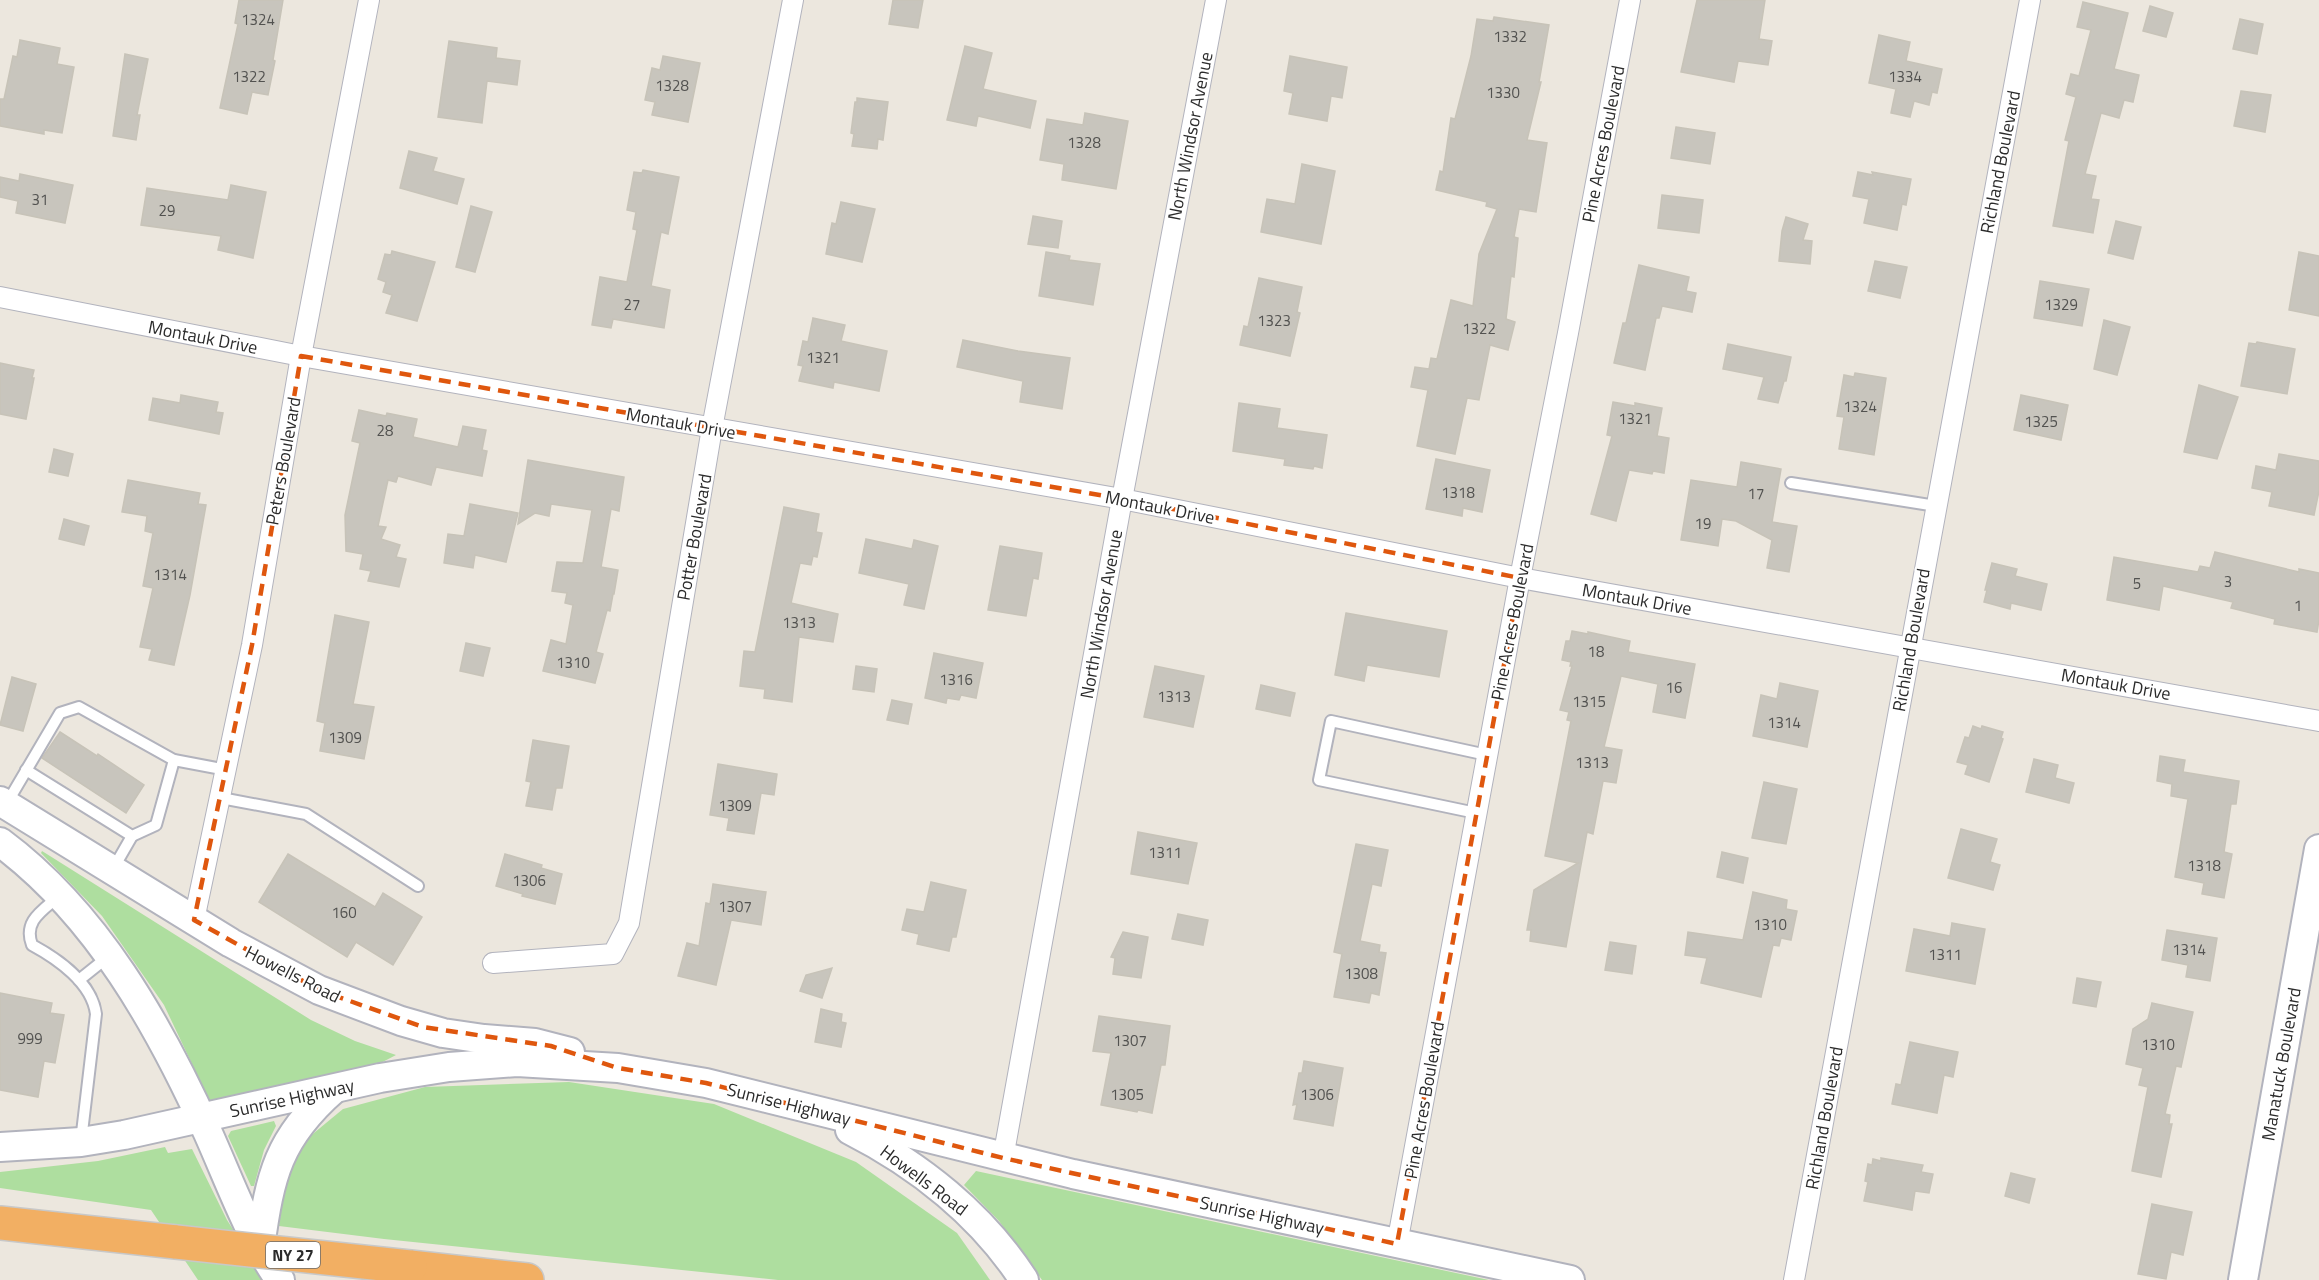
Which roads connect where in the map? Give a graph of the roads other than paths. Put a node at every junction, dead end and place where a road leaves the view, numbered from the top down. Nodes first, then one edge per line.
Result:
1 (369, 0) edge
2 (793, 0) edge
3 (1216, 0) edge
4 (1630, 0) edge
5 (2030, 0) edge
6 (0, 297) edge
7 (301, 356) junction
8 (712, 428) junction
9 (1791, 483) dead end
10 (1122, 499) junction
11 (1936, 506) junction
12 (1520, 578) junction
13 (1910, 647) junction
14 (2319, 721) edge
15 (1487, 755) junction
16 (174, 760) junction
17 (26, 770) junction
18 (227, 770) junction
19 (221, 798) junction
20 (3, 803) edge
21 (1476, 813) junction
22 (132, 836) junction
23 (0, 842) edge
24 (2319, 849) edge
25 (112, 870) junction
26 (418, 886) dead end
27 (59, 896) junction
28 (194, 920) junction
29 (109, 956) junction
30 (493, 963) dead end
31 (79, 980) junction
32 (618, 1068) junction
33 (334, 1089) junction
34 (802, 1108) junction
35 (201, 1117) junction
36 (81, 1142) junction
37 (0, 1147) edge
38 (1003, 1158) junction
39 (0, 1222) edge
40 (1397, 1244) junction
41 (260, 1247) junction
42 (280, 1280) edge
43 (527, 1280) edge
44 (1024, 1280) edge
45 (1570, 1280) edge
46 (1794, 1280) edge
47 (2243, 1280) edge

1 - 7 street, Peters Boulevard
2 - 8 street, Potter Boulevard
3 - 10 street, North Windsor Avenue
4 - 12 street, Pine Acres Boulevard
5 - 11 street, Richland Boulevard
6 - 7 street, Montauk Drive
7 - 8 street, Montauk Drive
7 - 18 street, Peters Boulevard
8 - 10 street, Montauk Drive
8 - 30 street, Potter Boulevard
9 - 11 lane
10 - 12 street, Montauk Drive
10 - 38 street, North Windsor Avenue
11 - 13 street, Richland Boulevard
12 - 13 street, Montauk Drive
12 - 15 street, Pine Acres Boulevard
13 - 14 street, Montauk Drive
13 - 46 street, Richland Boulevard
15 - 21 street, Pine Acres Boulevard
15 - 21 lane
16 - 17 lane
16 - 18 lane
16 - 22 lane
17 - 20 lane
17 - 22 lane
18 - 19 street, Peters Boulevard
19 - 26 lane
19 - 28 street, Peters Boulevard
20 - 25 main road, Howells Road
21 - 40 street, Pine Acres Boulevard
22 - 25 lane
23 - 27 main road
24 - 47 main road, Manatuck Boulevard
25 - 28 main road, Howells Road
27 - 29 main road
27 - 31 lane
28 - 32 main road, Howells Road
29 - 31 lane
29 - 35 main road
31 - 36 lane
32 - 33 main road, Sunrise Highway
32 - 34 main road, Sunrise Highway
33 - 35 main road, Sunrise Highway
33 - 41 main road
34 - 38 main road, Sunrise Highway
34 - 44 main road, Howells Road
35 - 36 main road, Sunrise Highway
35 - 41 main road
36 - 37 main road, Sunrise Highway
38 - 40 main road, Sunrise Highway
39 - 43 highway, NY 27, bridge
40 - 45 main road, Sunrise Highway
41 - 42 main road

